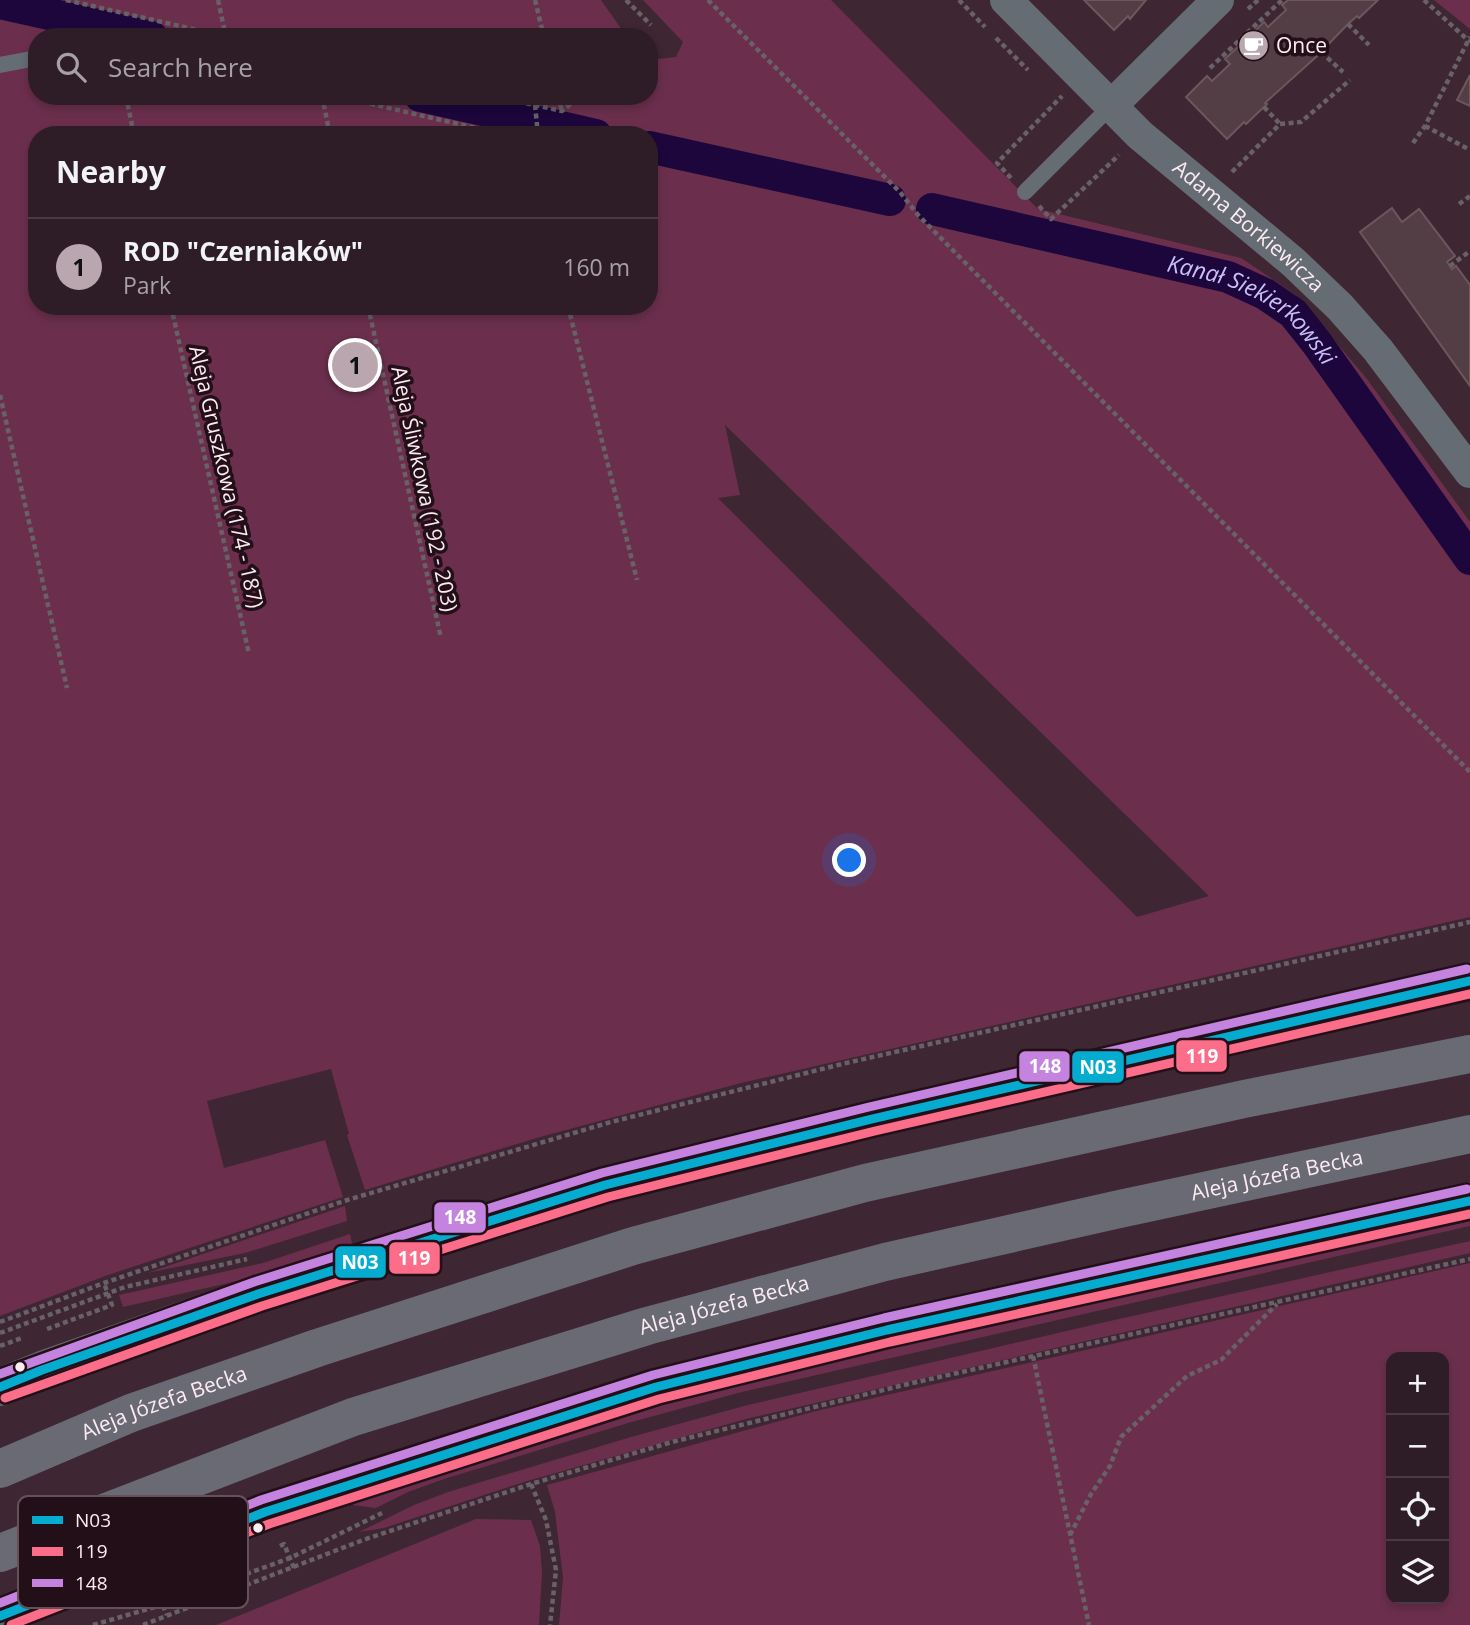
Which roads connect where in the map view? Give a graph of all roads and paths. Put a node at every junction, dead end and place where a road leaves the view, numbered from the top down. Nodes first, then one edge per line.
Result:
1 (66, 0) edge
2 (218, 0) edge
3 (535, 0) edge
4 (626, 0) edge
5 (708, 0) edge
6 (959, 0) edge
7 (1006, 0) edge
8 (1219, 0) edge
9 (1282, 0) edge
10 (1424, 0) edge
11 (1348, 24) dead end
12 (651, 25) dead end
13 (188, 28) edge
14 (225, 28) edge
15 (542, 28) edge
16 (1469, 40) edge
17 (1369, 45) dead end
18 (1321, 52) dead end
19 (28, 60) edge
20 (0, 65) edge
21 (1210, 68) dead end
22 (1028, 70) dead end
23 (1343, 72) dead end
24 (1350, 80) dead end
25 (128, 105) edge
26 (324, 105) edge
27 (376, 105) edge
28 (531, 105) edge
29 (560, 105) edge
30 (570, 105) edge
31 (535, 106) junction
32 (1111, 106) junction
33 (1264, 107) dead end
34 (562, 111) junction
35 (1280, 124) junction
36 (132, 126) edge
37 (328, 126) edge
38 (467, 126) edge
39 (537, 126) edge
40 (1425, 126) junction
41 (1413, 143) dead end
42 (1470, 150) edge
43 (1240, 165) dead end
44 (1025, 192) dead end
45 (1470, 196) edge
46 (1459, 204) dead end
47 (1470, 251) edge
48 (1450, 266) dead end
49 (173, 315) edge
50 (370, 315) edge
51 (570, 315) edge
52 (0, 395) edge
53 (1470, 472) edge
54 (637, 580) dead end
55 (441, 638) dead end
56 (249, 654) dead end
57 (66, 688) dead end
58 (1470, 772) edge
59 (1470, 922) edge
60 (1470, 981) edge
61 (1470, 1040) edge
62 (1470, 1054) edge
63 (1390, 1069) junction
64 (1469, 1134) edge
65 (1470, 1201) edge
66 (1470, 1259) edge
67 (104, 1283) junction
68 (1279, 1302) junction
69 (0, 1322) edge
70 (37, 1332) dead end
71 (25, 1337) dead end
72 (0, 1346) edge
73 (1033, 1356) junction
74 (0, 1387) edge
75 (0, 1469) edge
76 (531, 1484) junction
77 (148, 1496) edge
78 (387, 1511) dead end
79 (248, 1519) edge
80 (1070, 1535) junction
81 (284, 1544) dead end
82 (18, 1546) edge
83 (0, 1553) edge
84 (290, 1558) junction
85 (294, 1568) junction
86 (248, 1573) edge
87 (248, 1585) edge
88 (20, 1608) edge
89 (152, 1608) edge
90 (188, 1608) edge
91 (0, 1616) edge
92 (93, 1625) edge
93 (143, 1625) edge
94 (550, 1625) edge
95 (1089, 1625) edge

1 - 13 path
2 - 14 path
3 - 15 path
4 - 12 path
5 - 58 path
6 - 22 path
7 - 32 street, Adama Borkiewicza
8 - 32 street
9 - 21 path
10 - 16 path
11 - 17 path
16 - 40 path
18 - 23 path
19 - 20 lane
24 - 35 path
25 - 36 path
26 - 37 path
27 - 38 path
28 - 31 path
29 - 34 path
30 - 34 path
31 - 34 path
31 - 39 path
32 - 44 lane
32 - 53 street, Adama Borkiewicza
33 - 35 path
35 - 43 path
40 - 41 path
40 - 42 path
45 - 46 path
47 - 48 path
49 - 56 path, Aleja Gruszkowa (174 - 187)
50 - 55 path, Aleja Śliwkowa (192 - 203)
51 - 54 path
52 - 57 path
59 - 67 path
60 - 74 main road
61 - 63 main road
62 - 63 main road, Aleja Józefa Becka
63 - 75 main road, Aleja Józefa Becka
64 - 77 main road, Aleja Józefa Becka
65 - 79 main road
66 - 68 path
67 - 69 path
67 - 70 path
68 - 73 path
68 - 80 path
71 - 72 path
73 - 76 path
73 - 80 path
76 - 85 path
76 - 94 path
78 - 84 path
80 - 95 path
81 - 84 path
82 - 83 main road, Aleja Józefa Becka
84 - 85 path
84 - 86 path
85 - 87 path
88 - 91 main road
89 - 92 path
90 - 93 path

